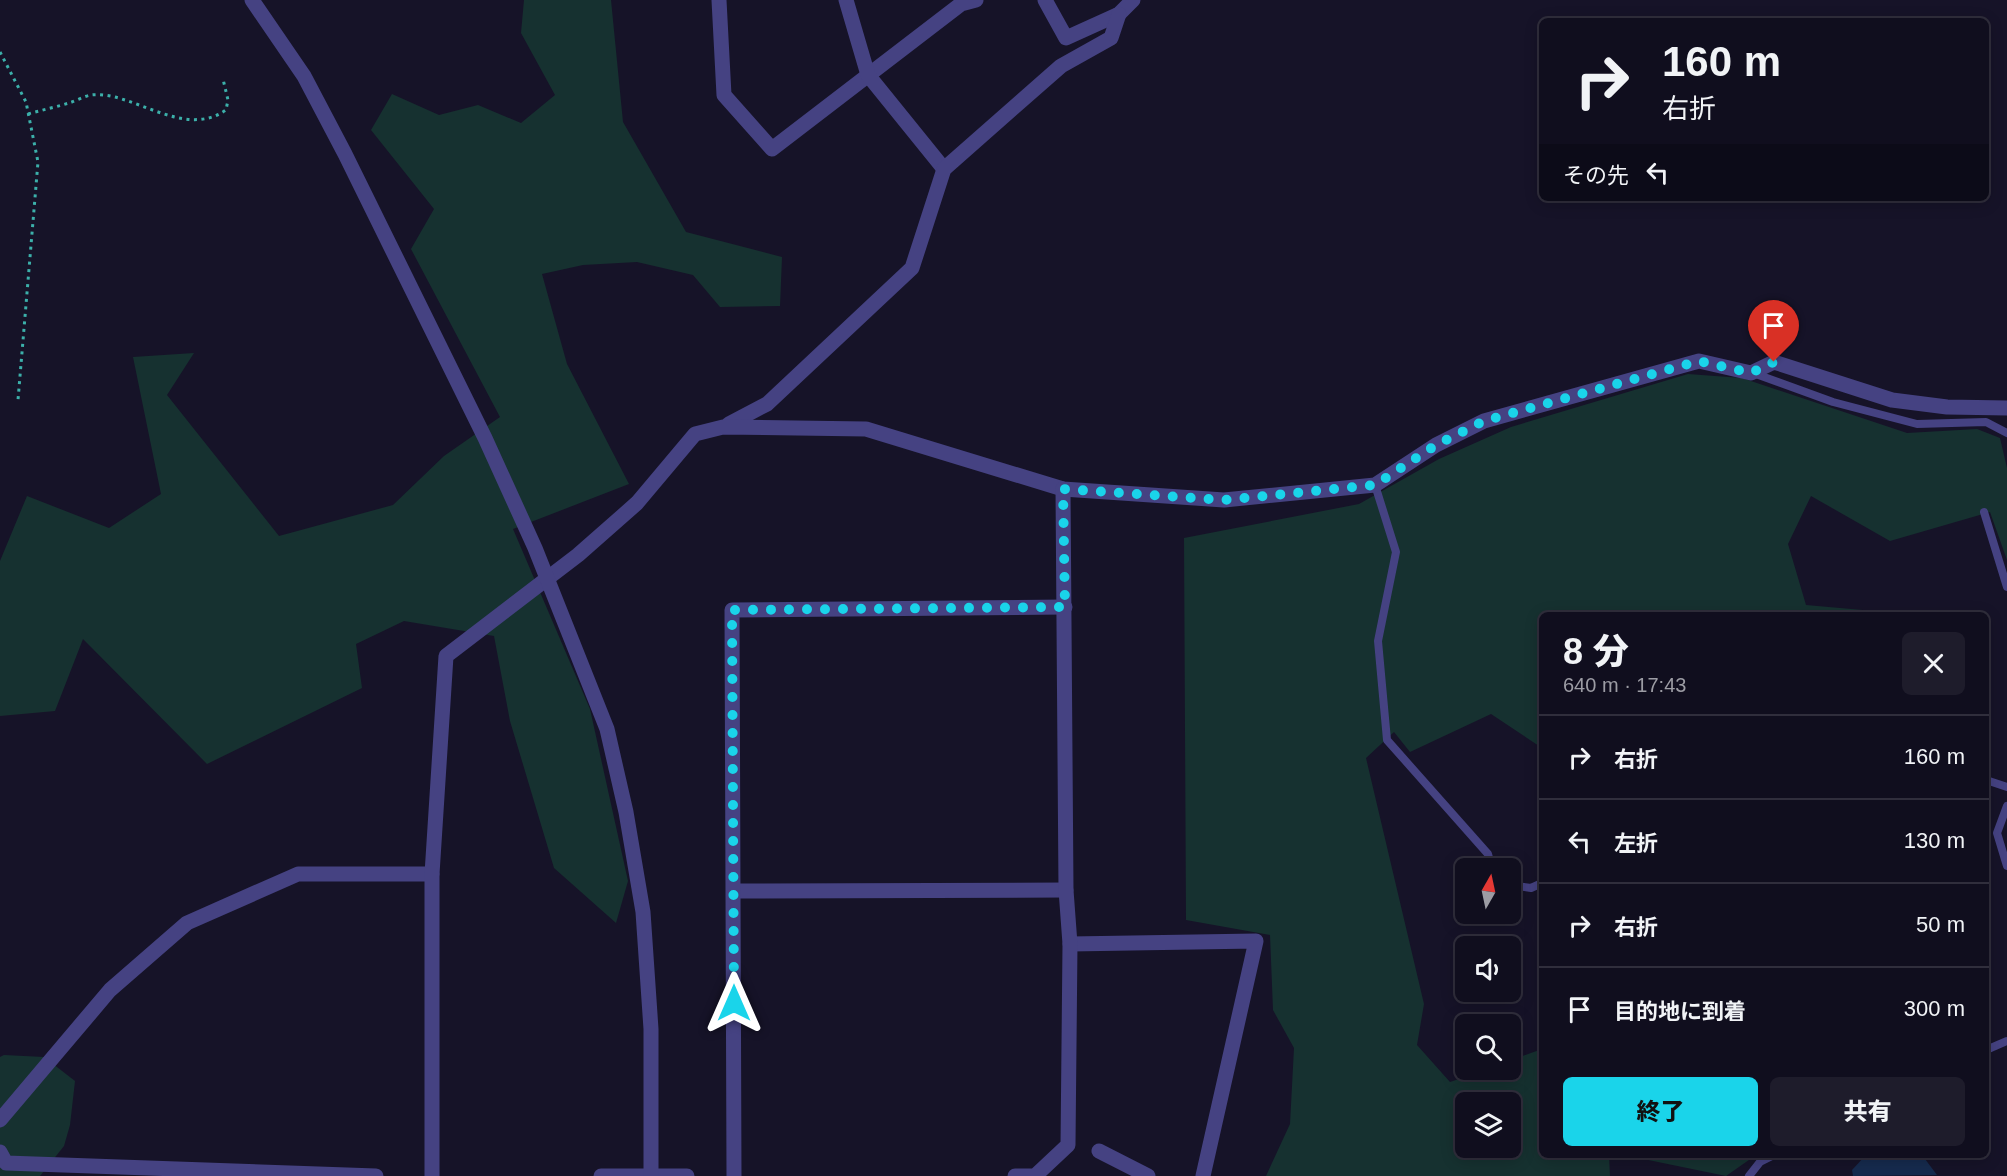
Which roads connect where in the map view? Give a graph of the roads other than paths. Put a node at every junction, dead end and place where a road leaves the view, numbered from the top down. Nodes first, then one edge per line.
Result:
1 (252, 0) edge
2 (719, 0) edge
3 (846, 0) edge
4 (976, 0) edge
5 (1046, 0) edge
6 (1133, 0) edge
7 (1119, 14) junction
8 (868, 75) junction
9 (945, 169) junction
10 (1751, 373) junction
11 (2007, 408) edge
12 (723, 427) junction
13 (2007, 432) edge
14 (1375, 485) junction
15 (1063, 489) junction
16 (1983, 512) dead end
17 (2007, 587) edge
18 (1065, 607) junction
19 (1989, 781) edge
20 (2007, 788) edge
21 (2007, 806) edge
22 (1489, 858) edge
23 (2007, 866) edge
24 (432, 874) junction
25 (1539, 884) edge
26 (1521, 887) edge
27 (1066, 890) junction
28 (734, 891) junction
29 (1070, 944) junction
30 (2007, 1041) edge
31 (1989, 1049) edge
32 (0, 1120) edge
33 (1099, 1150) dead end
34 (0, 1152) edge
35 (1768, 1158) edge
36 (376, 1176) edge
37 (432, 1176) edge
38 (601, 1176) edge
39 (651, 1176) edge
40 (687, 1176) edge
41 (734, 1176) edge
42 (1016, 1176) edge
43 (1035, 1176) edge
44 (1148, 1176) edge
45 (1203, 1176) edge
46 (1749, 1176) edge

1 - 39 street
2 - 8 street
3 - 8 street
4 - 8 street
5 - 7 street
6 - 7 street
7 - 9 street
8 - 9 street
9 - 12 street
10 - 11 street
10 - 13 lane
10 - 14 street
12 - 15 street
12 - 24 street
14 - 15 street
14 - 22 lane
15 - 18 street
16 - 17 lane
18 - 27 street
18 - 28 street
19 - 20 lane
21 - 23 lane
24 - 32 street
24 - 37 street
25 - 26 lane
27 - 28 street
27 - 29 street
28 - 41 street
29 - 43 street
29 - 45 street
30 - 31 lane
33 - 44 street
34 - 36 street
35 - 46 lane
38 - 39 street
39 - 40 street
42 - 43 street

